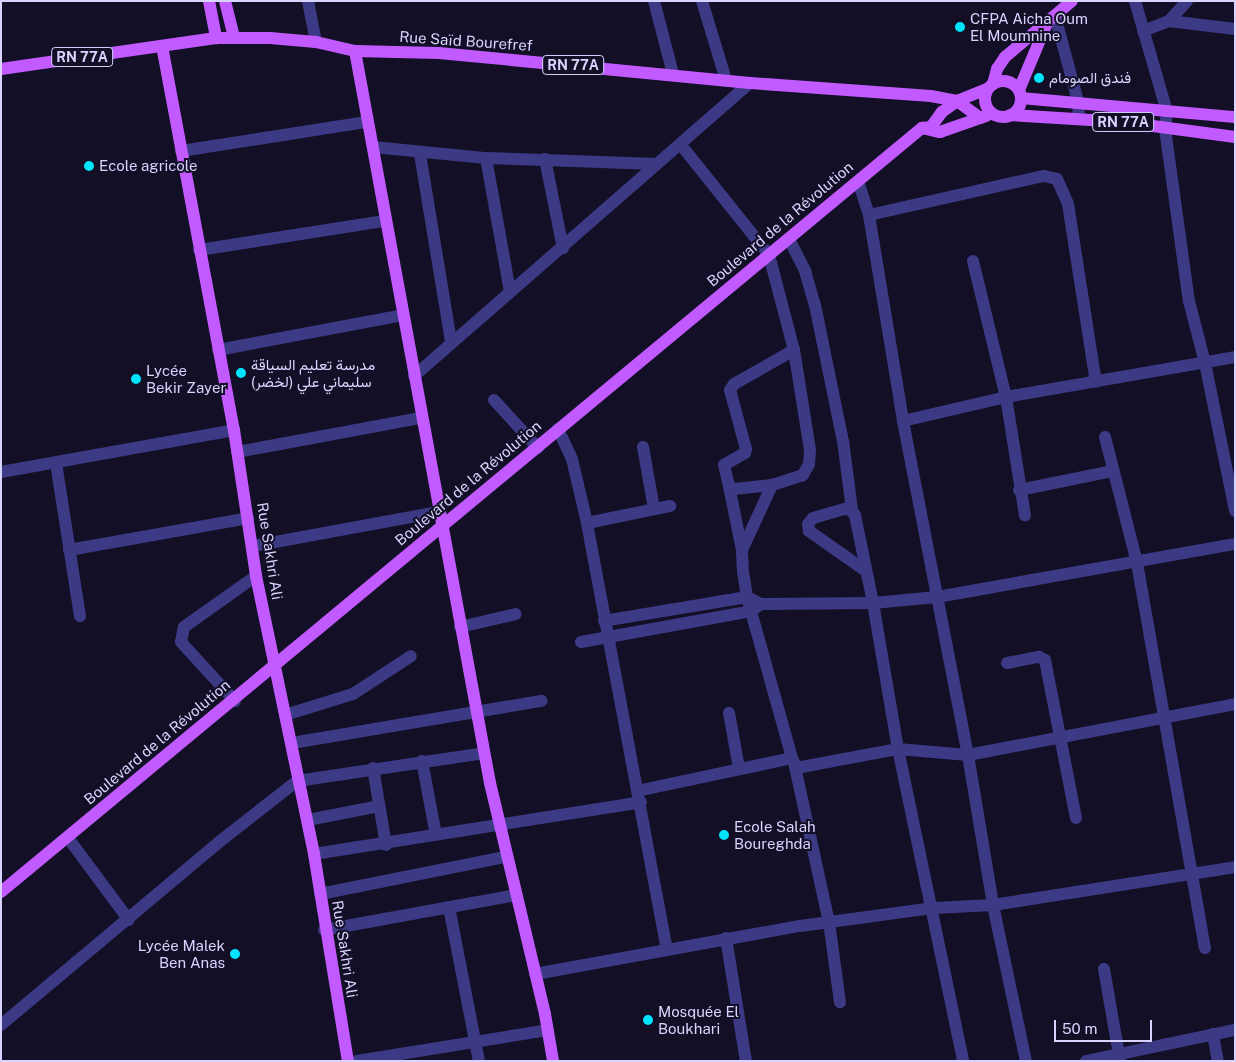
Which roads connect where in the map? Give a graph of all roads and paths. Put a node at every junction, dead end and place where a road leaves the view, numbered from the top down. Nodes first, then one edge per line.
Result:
1 (209, 1) edge
2 (226, 1) edge
3 (308, 1) edge
4 (654, 1) edge
5 (702, 1) edge
6 (1072, 1) edge
7 (1135, 1) edge
8 (1187, 1) edge
9 (1051, 20) junction
10 (1168, 21) junction
11 (1235, 29) edge
12 (1143, 31) junction
13 (234, 37) junction
14 (216, 38) junction
15 (316, 42) junction
16 (162, 46) junction
17 (355, 51) junction
18 (1, 68) edge
19 (673, 74) junction
20 (726, 80) junction
21 (750, 84) junction
22 (990, 86) junction
23 (1020, 94) junction
24 (1078, 101) junction
25 (958, 102) junction
26 (1167, 112) junction
27 (1010, 115) junction
28 (986, 116) junction
29 (1235, 117) edge
30 (1079, 118) junction
31 (367, 122) junction
32 (922, 128) junction
33 (1165, 129) junction
34 (1235, 137) edge
35 (682, 145) junction
36 (373, 147) junction
37 (181, 151) junction
38 (420, 154) junction
39 (486, 158) junction
40 (545, 159) junction
41 (657, 164) junction
42 (858, 181) junction
43 (869, 215) junction
44 (385, 221) junction
45 (790, 241) junction
46 (563, 248) junction
47 (199, 250) junction
48 (769, 255) junction
49 (973, 261) dead end
50 (510, 291) junction
51 (402, 316) junction
52 (450, 342) junction
53 (218, 350) junction
54 (794, 350) junction
55 (1235, 357) edge
56 (1205, 363) junction
57 (414, 376) junction
58 (1096, 382) junction
59 (1006, 396) junction
60 (494, 400) dead end
61 (421, 418) junction
62 (903, 421) junction
63 (558, 429) junction
64 (234, 430) junction
65 (1105, 437) dead end
66 (643, 447) dead end
67 (538, 448) junction
68 (237, 452) junction
69 (56, 463) junction
70 (1112, 471) junction
71 (1, 472) edge
72 (772, 485) junction
73 (729, 486) junction
74 (1019, 490) junction
75 (670, 506) dead end
76 (654, 509) junction
77 (852, 509) junction
78 (1235, 511) edge
79 (438, 512) junction
80 (1026, 514) dead end
81 (248, 518) junction
82 (587, 523) junction
83 (443, 526) junction
84 (1235, 544) edge
85 (253, 546) junction
86 (69, 550) junction
87 (742, 550) junction
88 (1136, 563) junction
89 (866, 571) junction
90 (256, 576) junction
91 (937, 597) junction
92 (747, 598) junction
93 (873, 604) junction
94 (756, 608) junction
95 (516, 614) dead end
96 (80, 616) dead end
97 (604, 621) junction
98 (460, 627) junction
99 (607, 637) junction
100 (582, 642) dead end
101 (411, 656) dead end
102 (1007, 662) dead end
103 (274, 663) junction
104 (235, 701) junction
105 (541, 701) dead end
106 (1235, 704) edge
107 (477, 710) junction
108 (729, 713) dead end
109 (286, 715) junction
110 (1162, 717) junction
111 (1061, 738) junction
112 (292, 743) junction
113 (898, 749) junction
114 (484, 753) junction
115 (968, 755) junction
116 (422, 761) junction
117 (794, 763) junction
118 (373, 768) junction
119 (739, 768) junction
120 (297, 781) junction
121 (639, 796) junction
122 (379, 806) junction
123 (1076, 818) dead end
124 (308, 820) junction
125 (501, 827) junction
126 (436, 836) junction
127 (68, 838) junction
128 (386, 845) junction
129 (314, 854) junction
130 (505, 857) junction
131 (1235, 867) edge
132 (1191, 876) junction
133 (1, 892) edge
134 (320, 894) junction
135 (517, 896) junction
136 (993, 906) junction
137 (449, 907) junction
138 (934, 908) junction
139 (129, 920) junction
140 (828, 922) junction
141 (324, 930) junction
142 (726, 938) junction
143 (1205, 948) dead end
144 (668, 950) junction
145 (1104, 969) dead end
146 (535, 974) junction
147 (840, 1002) dead end
148 (1, 1025) edge
149 (548, 1030) junction
150 (1235, 1030) edge
151 (1213, 1034) junction
152 (474, 1040) junction
153 (1119, 1058) edge
154 (348, 1061) edge
155 (357, 1061) edge
156 (478, 1061) edge
157 (553, 1061) edge
158 (746, 1061) edge
159 (963, 1061) edge
160 (1026, 1061) edge
161 (1086, 1061) edge
162 (1218, 1061) edge

1 - 14 main road
2 - 13 main road
3 - 15 street
4 - 19 street
5 - 20 street
6 - 9 main road
7 - 12 street
8 - 10 street
9 - 22 main road
9 - 23 main road
9 - 24 street
10 - 11 street
10 - 12 street
12 - 26 street
13 - 14 main road, Rue Saïd Bourefref / RN 77A
13 - 15 main road, Rue Saïd Bourefref / RN 77A
14 - 16 main road, Rue Saïd Bourefref / RN 77A
15 - 17 main road, Rue Saïd Bourefref / RN 77A
16 - 18 main road, Rue Saïd Bourefref / RN 77A
16 - 37 main road, Rue Sakhri Ali
17 - 19 main road, Rue Saïd Bourefref / RN 77A
17 - 31 main road
19 - 20 main road, Rue Saïd Bourefref / RN 77A
20 - 21 main road, Rue Saïd Bourefref / RN 77A
21 - 25 main road, Rue Saïd Bourefref / RN 77A
21 - 35 street
22 - 23 main road
22 - 25 main road, Boulevard de la Révolution
22 - 28 main road
23 - 24 main road
23 - 27 main road
24 - 26 main road
24 - 30 street
25 - 28 main road
25 - 32 main road, Boulevard de la Révolution
26 - 29 main road
26 - 33 street
27 - 28 main road
27 - 30 main road, RN 77A
28 - 32 main road
30 - 33 main road, RN 77A
31 - 36 main road
31 - 37 street
32 - 42 main road, Boulevard de la Révolution
33 - 34 main road, RN 77A
33 - 56 street
35 - 41 street
35 - 48 street
36 - 38 street
36 - 44 main road
37 - 47 main road, Rue Sakhri Ali
38 - 39 street
38 - 52 street
39 - 40 street
39 - 50 street
40 - 41 street
40 - 46 street
41 - 46 street
42 - 43 street
42 - 45 main road, Boulevard de la Révolution
43 - 58 street
43 - 62 street
44 - 47 street
44 - 51 main road
45 - 48 main road, Boulevard de la Révolution
45 - 77 street
46 - 50 street
47 - 53 main road, Rue Sakhri Ali
48 - 54 street
48 - 63 main road, Boulevard de la Révolution
49 - 59 street
50 - 52 street
51 - 53 street
51 - 57 main road
52 - 57 street
53 - 64 main road, Rue Sakhri Ali
54 - 72 street
54 - 73 street
55 - 56 street
56 - 58 street
56 - 78 street
57 - 61 main road
58 - 59 street
59 - 62 street
59 - 74 street
60 - 67 street
61 - 68 street
61 - 79 main road
62 - 91 street
63 - 67 main road, Boulevard de la Révolution
63 - 82 street
64 - 68 main road, Rue Sakhri Ali
64 - 69 street
65 - 70 street
66 - 76 street
67 - 83 main road, Boulevard de la Révolution
68 - 81 main road, Rue Sakhri Ali
69 - 71 street
69 - 86 street
70 - 74 street
70 - 88 street
72 - 73 street
72 - 87 street
73 - 87 street
74 - 80 street
75 - 76 street
76 - 82 street
77 - 89 street
77 - 89 street
79 - 83 main road
79 - 85 street
81 - 85 main road, Rue Sakhri Ali
81 - 86 street
82 - 97 street
83 - 98 main road
83 - 103 main road, Boulevard de la Révolution
84 - 88 street
85 - 90 main road, Rue Sakhri Ali
86 - 96 street
87 - 92 street
88 - 91 street
88 - 110 street
89 - 93 street
90 - 103 main road, Rue Sakhri Ali
90 - 104 street
91 - 93 street
91 - 115 street
92 - 94 street
92 - 97 street
93 - 94 street
93 - 113 street
94 - 99 street
94 - 117 street
95 - 98 street
97 - 99 street
98 - 107 main road
99 - 100 street
99 - 121 street
101 - 109 street
102 - 111 street
103 - 104 main road, Boulevard de la Révolution
103 - 109 main road, Rue Sakhri Ali
104 - 127 main road, Boulevard de la Révolution
105 - 107 street
106 - 110 street
107 - 112 street
107 - 114 main road
108 - 119 street
109 - 112 main road, Rue Sakhri Ali
110 - 111 street
110 - 132 street
111 - 115 street
111 - 123 street
112 - 120 main road, Rue Sakhri Ali
113 - 115 street
113 - 117 street
113 - 138 street
114 - 116 street
114 - 125 main road
115 - 136 street
116 - 118 street
116 - 126 street
117 - 119 street
117 - 140 street
118 - 120 street
118 - 122 street
119 - 121 street
120 - 124 main road, Rue Sakhri Ali
120 - 139 street
121 - 125 street
121 - 144 street
122 - 124 street
122 - 128 street
124 - 129 main road, Rue Sakhri Ali
125 - 126 street
125 - 130 main road
126 - 128 street
127 - 133 main road, Boulevard de la Révolution
127 - 139 street
128 - 129 street
129 - 134 main road, Rue Sakhri Ali
130 - 134 street
130 - 135 main road
131 - 132 street
132 - 136 street
132 - 143 street
134 - 141 main road, Rue Sakhri Ali
135 - 137 street
135 - 146 main road
136 - 138 street
136 - 160 street
137 - 141 street
137 - 152 street
138 - 140 street
138 - 159 street
139 - 148 street
140 - 142 street
140 - 147 street
141 - 154 main road, Rue Sakhri Ali
142 - 144 street
142 - 158 street
144 - 146 street
145 - 153 street
146 - 149 main road
149 - 152 street
149 - 157 main road
150 - 151 street
151 - 153 street
151 - 162 street
152 - 155 street
152 - 156 street
153 - 161 street

